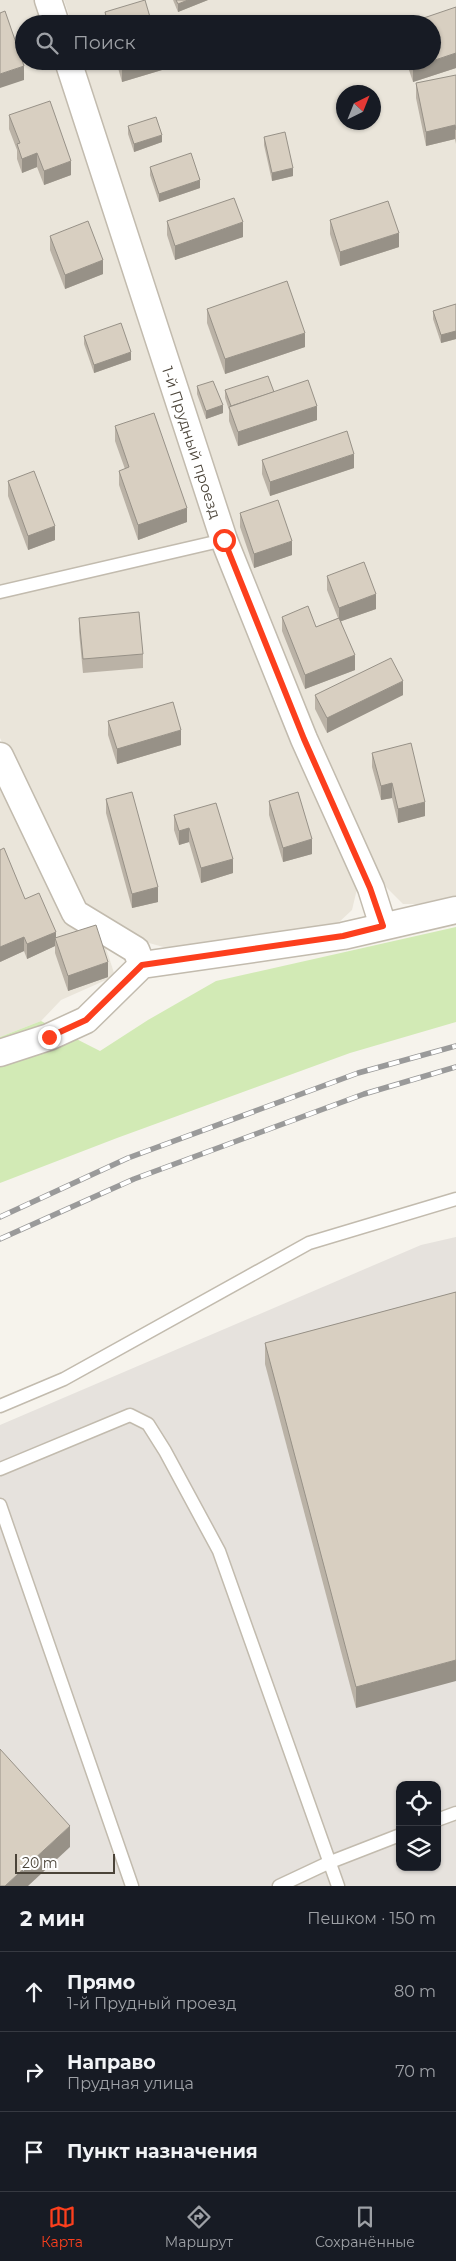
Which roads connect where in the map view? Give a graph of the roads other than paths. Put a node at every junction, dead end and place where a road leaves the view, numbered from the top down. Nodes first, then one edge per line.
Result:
1 (48, 0) edge
2 (53, 15) edge
3 (71, 70) edge
4 (224, 540) junction
5 (0, 592) edge
6 (0, 756) edge
7 (456, 910) edge
8 (383, 926) junction
9 (142, 965) junction
10 (0, 1053) edge
11 (456, 1199) edge
12 (0, 1406) edge
13 (0, 1469) edge
14 (0, 1505) edge
15 (456, 1813) edge
16 (441, 1819) edge
17 (396, 1837) edge
18 (328, 1863) junction
19 (132, 1886) edge
20 (279, 1886) edge
21 (338, 1886) edge

1 - 2 street
3 - 4 street, 1-й Прудный проезд
4 - 5 lane
4 - 8 street, 1-й Прудный проезд
6 - 9 street
7 - 8 street
8 - 9 street
9 - 10 street
11 - 12 lane
13 - 18 lane
14 - 19 lane
15 - 16 lane
17 - 18 lane
18 - 20 lane
18 - 21 lane

